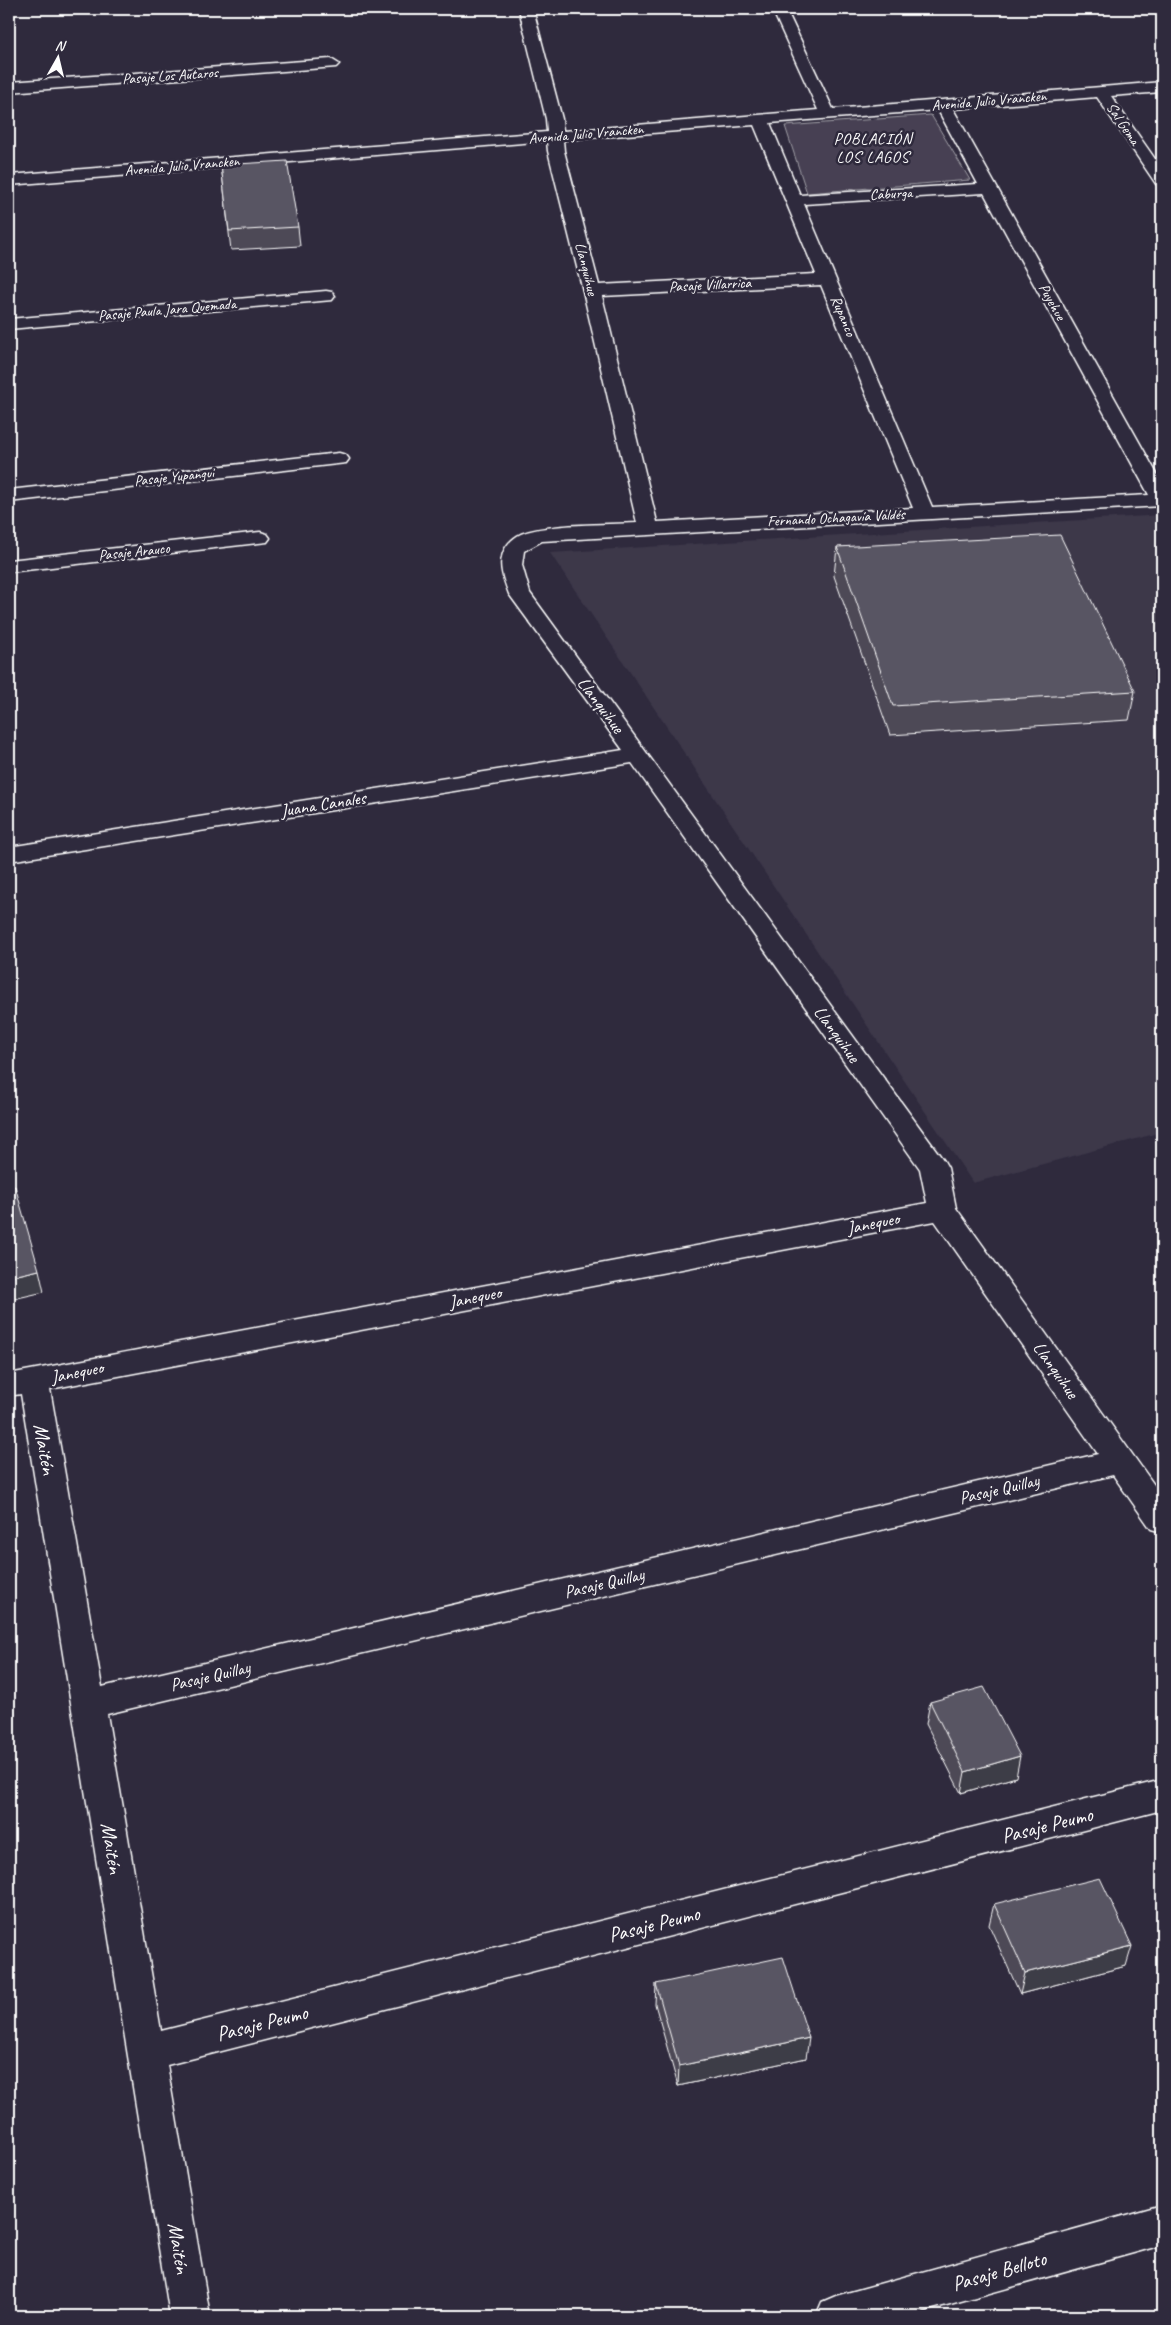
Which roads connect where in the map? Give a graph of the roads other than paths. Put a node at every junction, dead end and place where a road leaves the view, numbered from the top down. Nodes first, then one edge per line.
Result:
1 (526, 9) edge
2 (779, 9) edge
3 (331, 64) dead end
4 (9, 87) edge
5 (1162, 87) edge
6 (1101, 92) junction
7 (944, 105) junction
8 (828, 114) junction
9 (760, 119) junction
10 (555, 136) junction
11 (9, 180) edge
12 (1162, 181) edge
13 (989, 188) junction
14 (794, 200) junction
15 (827, 279) junction
16 (592, 291) junction
17 (326, 296) dead end
18 (9, 324) edge
19 (339, 459) dead end
20 (9, 496) edge
21 (1162, 500) edge
22 (925, 513) junction
23 (648, 529) junction
24 (260, 538) dead end
25 (514, 549) joint
26 (9, 566) edge
27 (638, 755) junction
28 (9, 854) edge
29 (942, 1210) junction
30 (21, 1383) edge
31 (1120, 1461) junction
32 (1162, 1520) edge
33 (88, 1704) junction
34 (1162, 1795) edge
35 (146, 2052) junction
36 (1162, 2225) edge
37 (190, 2316) edge
38 (836, 2316) edge

1 - 10 street, Llanquihue
2 - 8 street
3 - 4 street, Pasaje Los Autaros
5 - 6 street, Avenida Julio Vrancken
6 - 7 street, Avenida Julio Vrancken
6 - 12 street, Sal Gema
7 - 8 street, Avenida Julio Vrancken
7 - 13 street, Puyehue
8 - 9 street, Avenida Julio Vrancken
9 - 10 street, Avenida Julio Vrancken
9 - 14 street, Rupanco
10 - 11 street, Avenida Julio Vrancken
10 - 16 street, Llanquihue
13 - 14 street, Caburga
13 - 21 street, Puyehue
14 - 15 street, Rupanco
15 - 16 street, Pasaje Villarrica
15 - 22 street, Rupanco
16 - 23 street, Llanquihue
17 - 18 street, Pasaje Paula Jara Quemada
19 - 20 street, Pasaje Yupangui
21 - 22 street, Fernando Ochagavía Valdés
22 - 23 street, Fernando Ochagavía Valdés
23 - 25 street, Fernando Ochagavía Valdés
24 - 26 street, Pasaje Arauco
25 - 27 street, Llanquihue
27 - 28 street, Juana Canales
27 - 29 street, Llanquihue
29 - 30 street, Janequeo
29 - 31 street, Llanquihue
30 - 33 street, Maitén
31 - 32 street, Llanquihue
31 - 33 street, Pasaje Quillay
33 - 35 street, Maitén
34 - 35 street, Pasaje Peumo
35 - 37 street, Maitén
36 - 38 street, Pasaje Belloto

